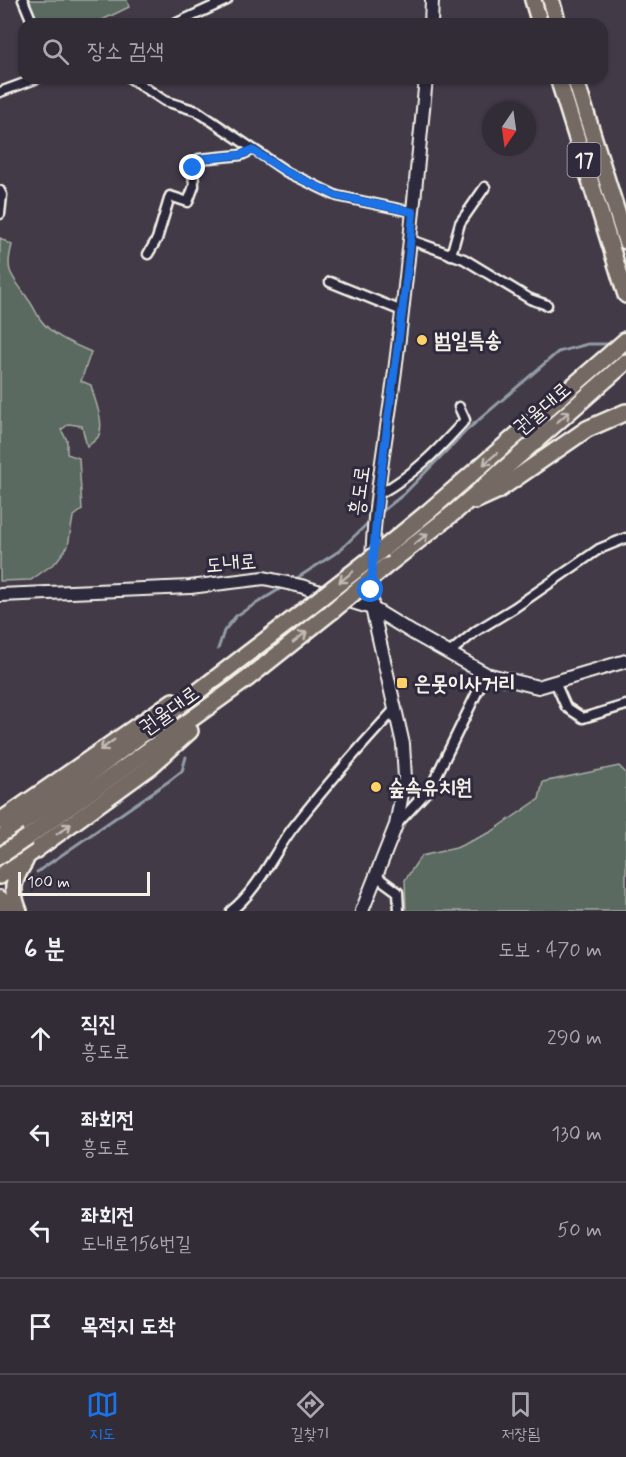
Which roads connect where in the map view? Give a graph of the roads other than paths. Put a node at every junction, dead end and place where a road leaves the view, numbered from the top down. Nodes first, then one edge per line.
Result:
1 (23, 0) edge
2 (226, 0) edge
3 (432, 0) edge
4 (533, 0) edge
5 (551, 0) edge
6 (560, 0) edge
7 (30, 18) edge
8 (188, 18) edge
9 (431, 18) edge
10 (538, 18) edge
11 (556, 18) edge
12 (563, 18) edge
13 (22, 84) edge
14 (138, 84) edge
15 (425, 84) edge
16 (560, 84) edge
17 (577, 84) edge
18 (584, 84) edge
19 (0, 92) edge
20 (252, 150) junction
21 (486, 187) dead end
22 (0, 191) edge
23 (413, 212) junction
24 (622, 213) edge
25 (0, 214) edge
26 (411, 240) junction
27 (626, 241) edge
28 (148, 254) dead end
29 (451, 255) junction
30 (330, 282) dead end
31 (626, 295) edge
32 (547, 305) dead end
33 (402, 311) junction
34 (626, 340) edge
35 (620, 367) edge
36 (459, 407) dead end
37 (626, 412) edge
38 (378, 497) junction
39 (456, 511) junction
40 (626, 538) edge
41 (0, 595) edge
42 (372, 608) junction
43 (449, 653) junction
44 (626, 661) edge
45 (269, 662) junction
46 (486, 674) junction
47 (555, 682) junction
48 (626, 705) edge
49 (395, 709) junction
50 (10, 824) edge
51 (396, 825) junction
52 (0, 838) edge
53 (0, 854) edge
54 (29, 855) junction
55 (0, 876) edge
56 (376, 876) junction
57 (0, 898) edge
58 (0, 909) edge
59 (4, 911) edge
60 (13, 911) edge
61 (19, 911) edge
62 (231, 911) edge
63 (362, 911) edge
64 (399, 911) edge

1 - 7 street
2 - 8 street
3 - 9 street
4 - 10 highway
5 - 11 highway
6 - 12 highway
13 - 19 street
14 - 20 street
15 - 23 street, 흥도로
16 - 31 highway, 17
17 - 24 highway, 17
18 - 24 highway
20 - 23 street
20 - 28 street
21 - 29 street
22 - 25 street
23 - 26 street, 흥도로
24 - 27 highway, 17
26 - 29 street
26 - 33 street, 흥도로
29 - 32 street
30 - 33 street
33 - 38 street, 흥도로
34 -> 50 highway, 권율대로, bridge
39 -> 35 highway, 권율대로
36 - 38 street
37 - 39 highway
38 - 42 street, 흥도로
45 -> 39 highway, 권율대로, bridge
40 - 43 street
41 - 42 street, 도내로
42 - 43 street, 도내로
42 - 49 street, 흥도로
43 - 46 street, 도내로
44 - 47 street, 도내로
45 - 50 highway, 권율대로
54 -> 45 highway
46 - 47 street, 도내로
46 - 51 street
47 - 48 street
49 - 51 street, 흥도로
49 - 62 street
50 - 52 highway
50 - 53 highway, bridge
51 - 56 street, 흥도로
53 - 54 highway
54 - 55 highway
54 - 61 highway
56 - 63 street, 흥도로
56 - 64 street
57 - 60 main road
58 - 59 highway

